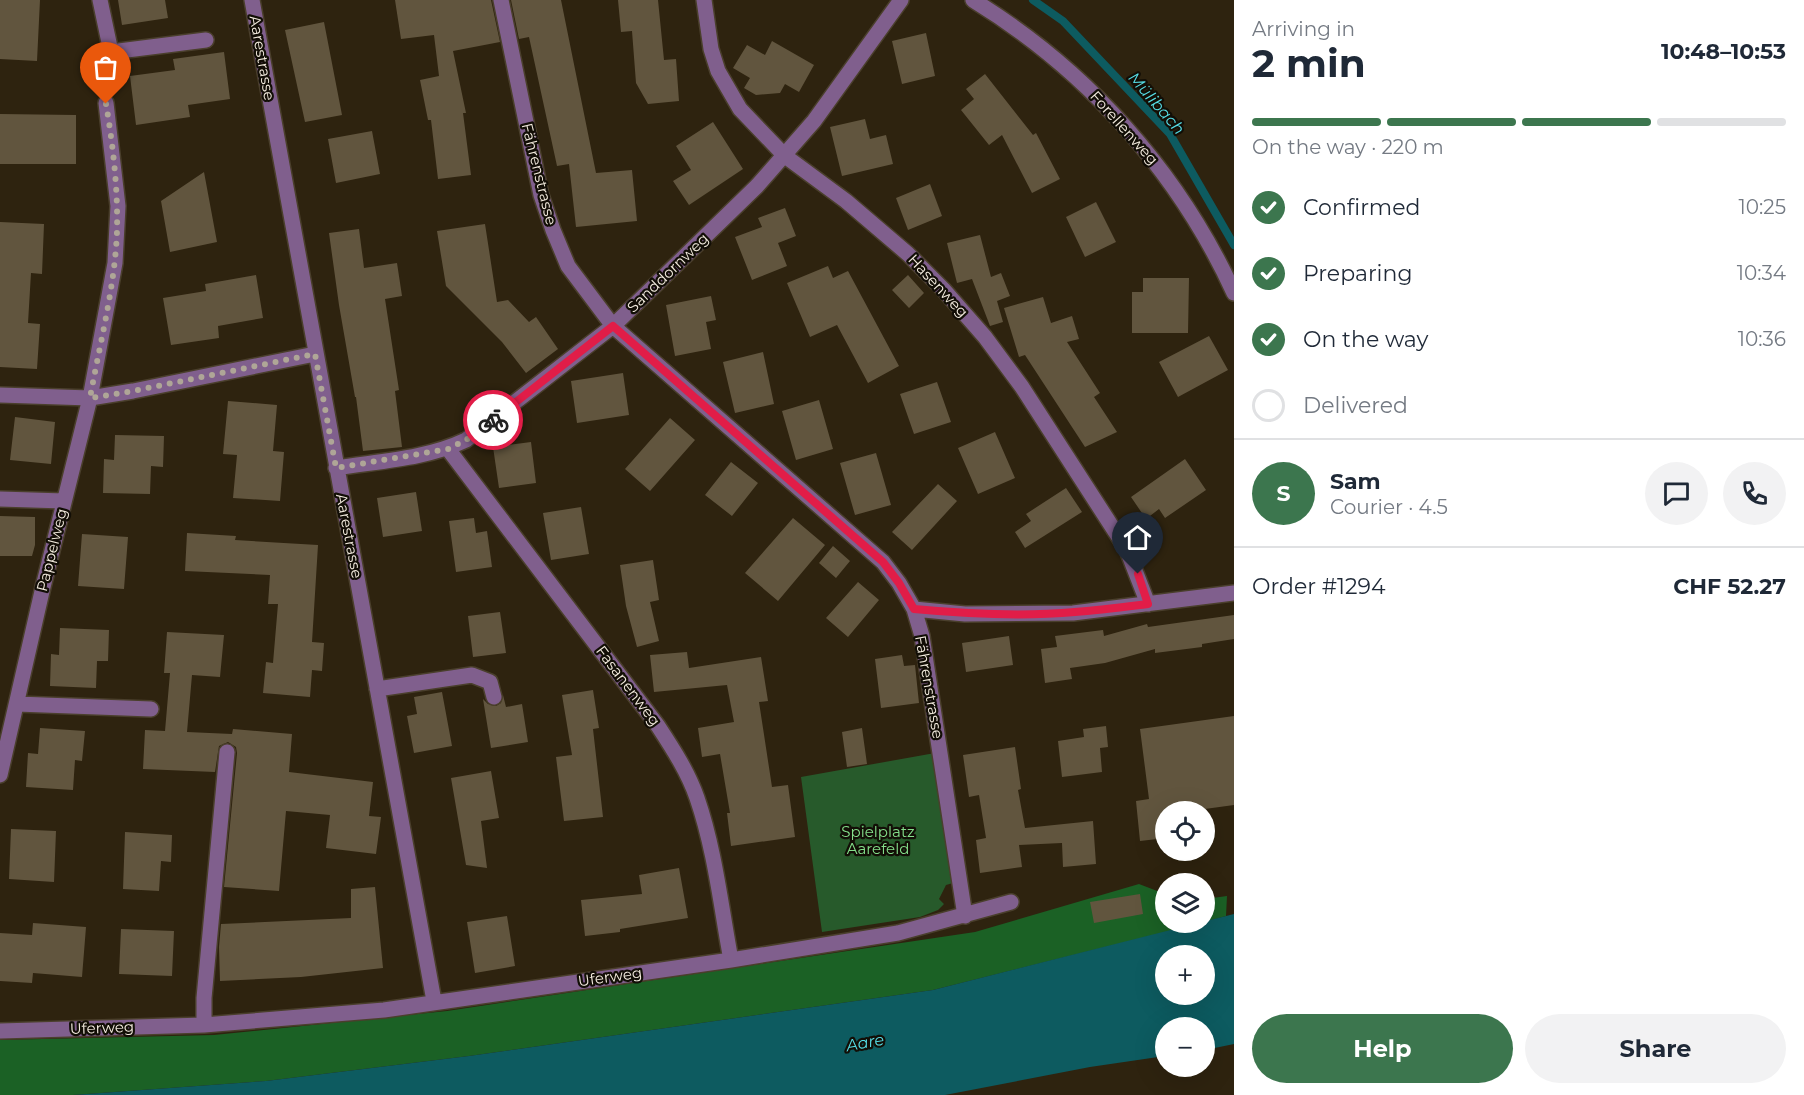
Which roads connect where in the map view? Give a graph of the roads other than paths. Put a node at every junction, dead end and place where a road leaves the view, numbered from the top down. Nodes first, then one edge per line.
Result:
1 (100, 0) edge
2 (252, 0) edge
3 (501, 0) edge
4 (704, 0) edge
5 (901, 0) edge
6 (973, 0) edge
7 (206, 40) dead end
8 (106, 104) dead end
9 (785, 156) junction
10 (1234, 293) edge
11 (613, 326) junction
12 (315, 354) junction
13 (0, 395) edge
14 (90, 398) junction
15 (448, 449) junction
16 (336, 468) junction
17 (0, 499) edge
18 (64, 501) junction
19 (1234, 593) edge
20 (1148, 604) junction
21 (914, 609) junction
22 (377, 688) junction
23 (494, 697) dead end
24 (17, 704) junction
25 (151, 709) dead end
26 (227, 752) dead end
27 (0, 775) edge
28 (1011, 902) dead end
29 (965, 916) junction
30 (730, 960) junction
31 (434, 1001) junction
32 (204, 1025) junction
33 (0, 1031) edge

1 - 7 street
2 - 12 street, Aarestrasse
3 - 11 street, Fährenstrasse
4 - 9 street, Hasenweg
5 - 9 street, Sanddornweg
6 - 10 street, Forellenweg
8 - 14 street, Pappelweg
9 - 11 street, Sanddornweg
9 - 20 street, Hasenweg
11 - 15 street, Sanddornweg
11 - 21 street, Fährenstrasse
12 - 14 street
12 - 16 street, Aarestrasse
13 - 14 street
14 - 18 street, Pappelweg
15 - 16 street, Sanddornweg
15 - 30 street, Fasanenweg
16 - 22 street, Aarestrasse
17 - 18 street
18 - 24 street, Pappelweg
19 - 20 street
20 - 21 street
21 - 29 street, Fährenstrasse
22 - 23 street
22 - 31 street, Aarestrasse
24 - 25 street
24 - 27 street, Pappelweg
26 - 32 street
28 - 29 street, Uferweg
29 - 30 street, Uferweg
30 - 31 street, Uferweg
31 - 32 street, Uferweg
32 - 33 street, Uferweg

